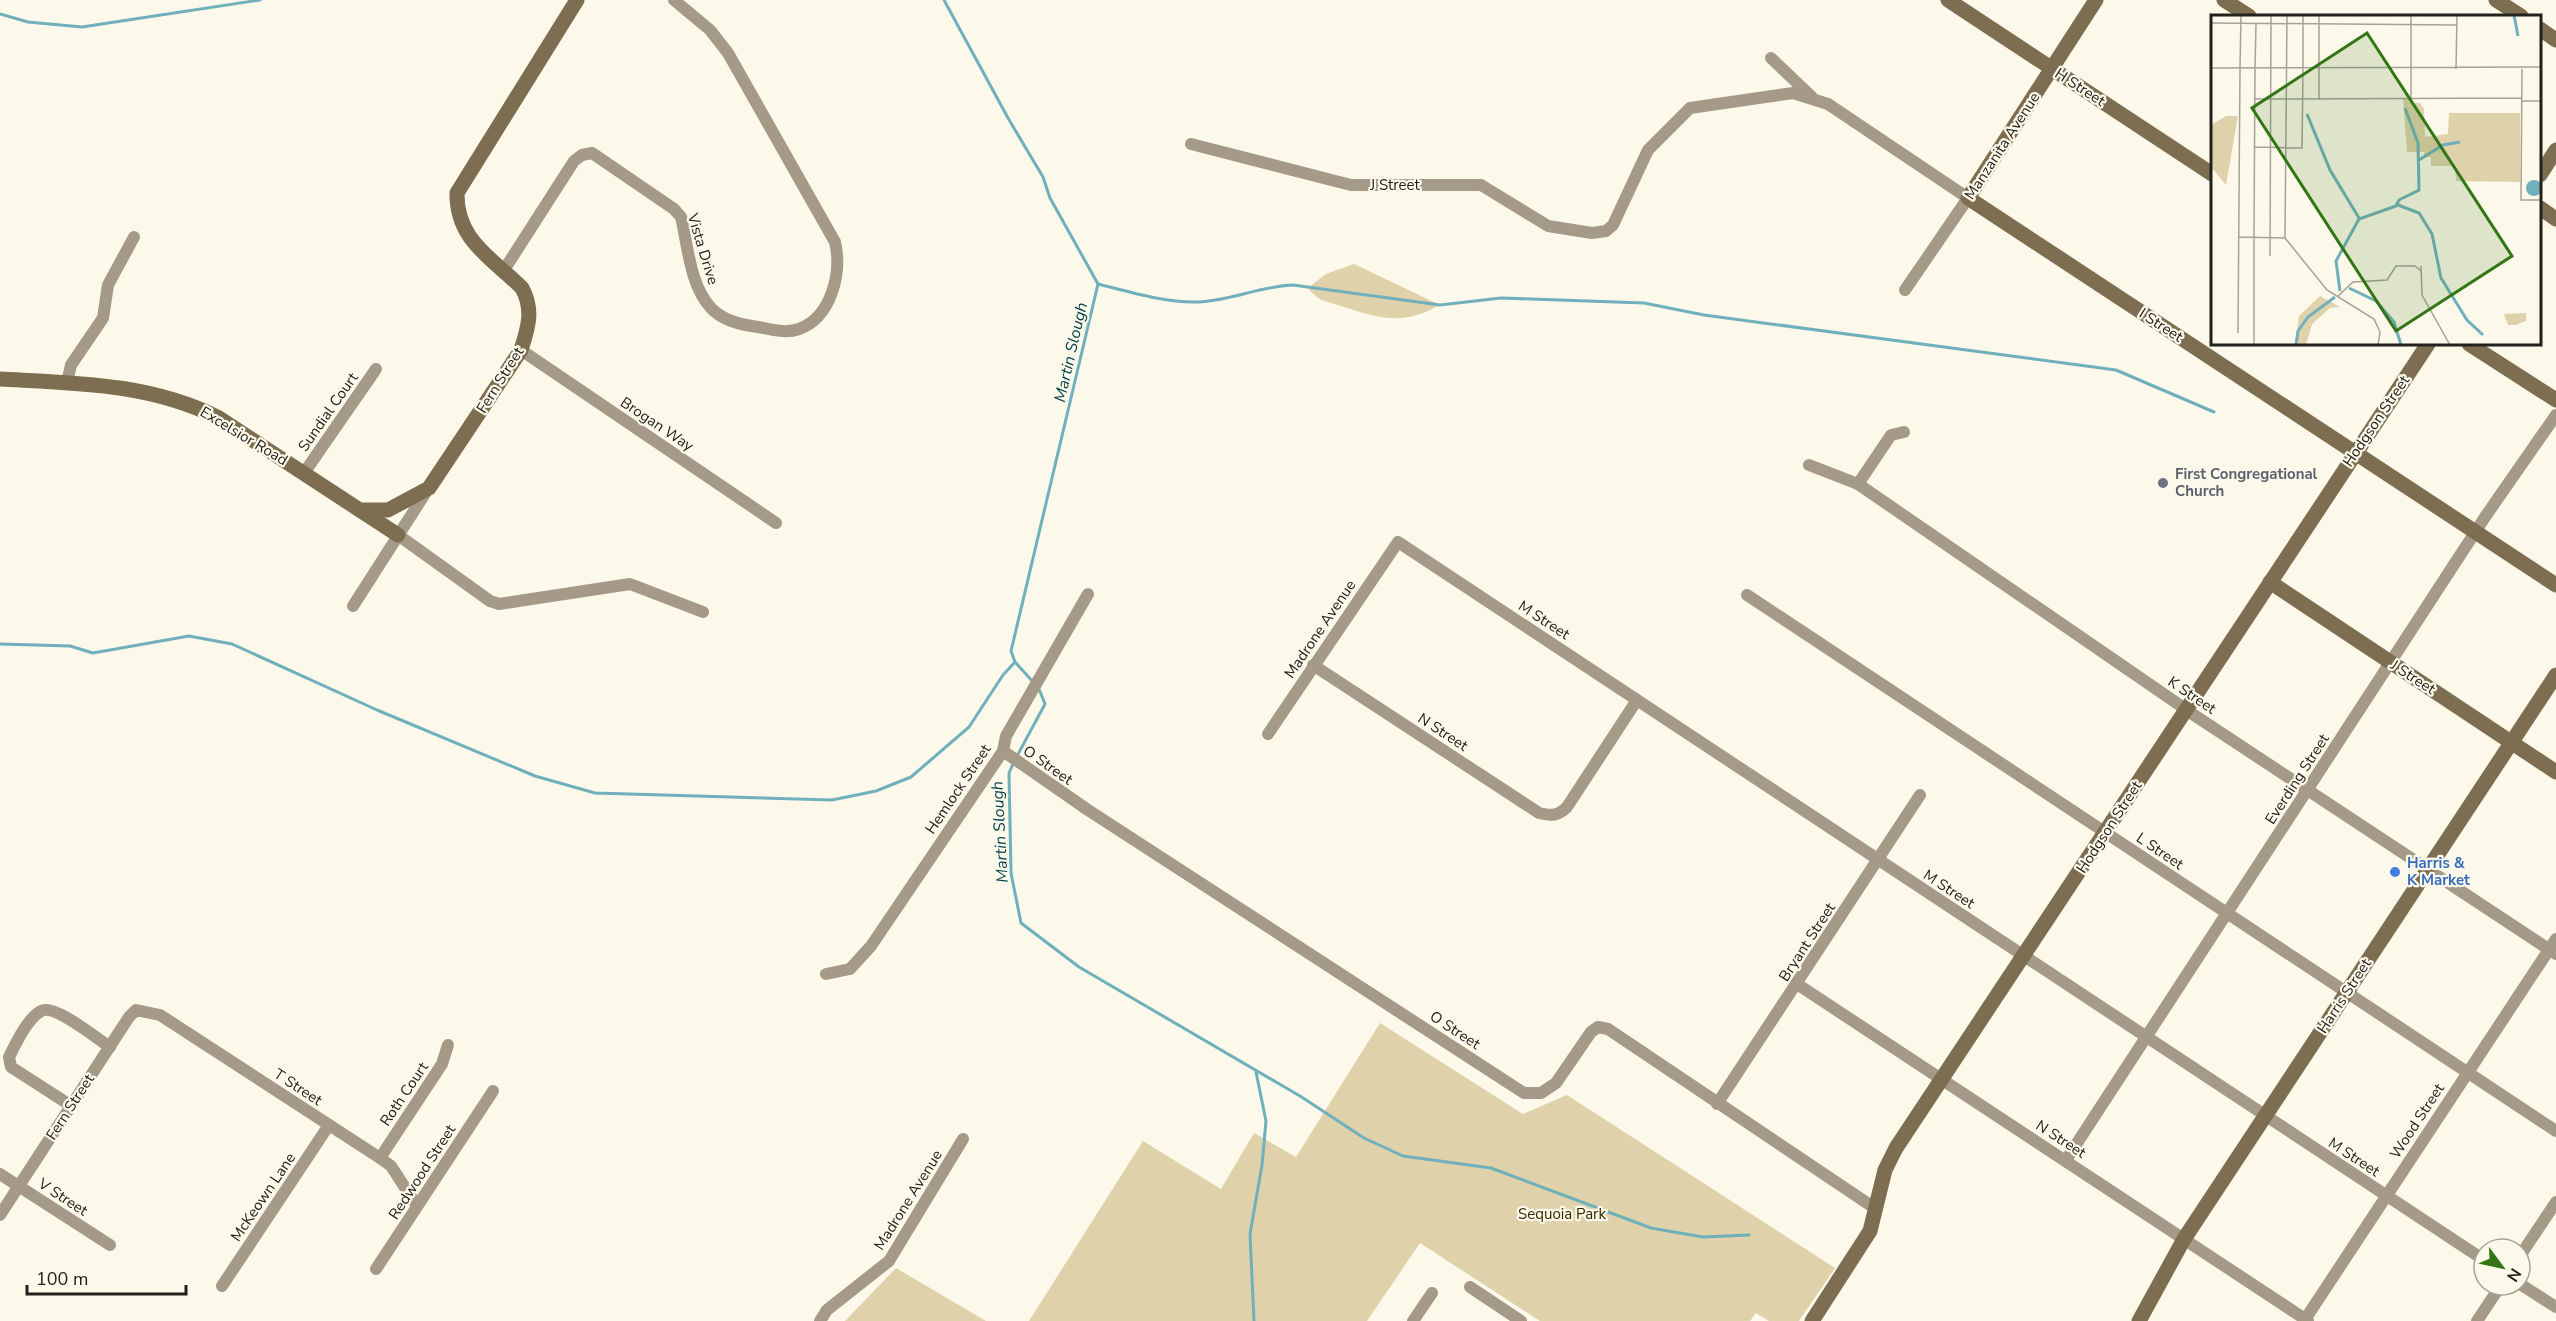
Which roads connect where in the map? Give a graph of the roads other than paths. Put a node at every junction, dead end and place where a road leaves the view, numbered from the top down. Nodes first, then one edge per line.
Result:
1 (577, 0) edge
2 (674, 0) edge
3 (1948, 0) edge
4 (2096, 0) edge
5 (2224, 0) edge
6 (2496, 0) edge
7 (2248, 15) edge
8 (2519, 15) edge
9 (2541, 30) edge
10 (2556, 40) edge
11 (1771, 58) dead end
12 (2052, 69) junction
13 (1813, 98) junction
14 (1191, 144) dead end
15 (2556, 150) edge
16 (2211, 173) edge
17 (2541, 173) edge
18 (1968, 198) junction
19 (2541, 209) edge
20 (2556, 219) edge
21 (134, 237) dead end
22 (504, 270) junction
23 (1905, 290) dead end
24 (2427, 345) edge
25 (2471, 345) edge
26 (521, 350) junction
27 (376, 369) dead end
28 (0, 379) edge
29 (67, 382) junction
30 (2556, 400) edge
31 (2556, 415) edge
32 (1904, 432) dead end
33 (2355, 453) junction
34 (1809, 465) dead end
35 (304, 473) junction
36 (1858, 484) junction
37 (429, 488) junction
38 (360, 510) junction
39 (776, 523) dead end
40 (2475, 532) junction
41 (398, 535) junction
42 (1398, 542) joint
43 (2270, 582) junction
44 (2556, 585) edge
45 (1088, 594) dead end
46 (1747, 595) dead end
47 (353, 606) dead end
48 (703, 612) dead end
49 (2390, 663) junction
50 (1313, 665) junction
51 (2556, 675) edge
52 (1637, 700) junction
53 (2186, 710) junction
54 (1268, 734) dead end
55 (2512, 742) junction
56 (1003, 751) junction
57 (2556, 772) edge
58 (2309, 789) junction
59 (1920, 795) dead end
60 (2105, 832) junction
61 (1878, 861) junction
62 (2429, 868) junction
63 (2226, 914) junction
64 (2554, 948) edge
65 (2025, 956) junction
66 (826, 974) dead end
67 (1797, 984) junction
68 (2347, 992) junction
69 (147, 1010) joint
70 (2146, 1037) junction
71 (448, 1045) dead end
72 (110, 1047) junction
73 (2468, 1071) junction
74 (1942, 1079) junction
75 (493, 1091) dead end
76 (1717, 1104) junction
77 (70, 1105) junction
78 (2265, 1116) junction
79 (329, 1125) junction
80 (2556, 1131) edge
81 (963, 1139) dead end
82 (380, 1158) junction
83 (2066, 1161) junction
84 (0, 1174) edge
85 (19, 1186) junction
86 (2386, 1196) junction
87 (2556, 1202) edge
88 (417, 1206) junction
89 (1876, 1209) junction
90 (0, 1215) edge
91 (2532, 1238) edge
92 (2184, 1239) junction
93 (110, 1245) dead end
94 (2472, 1252) edge
95 (376, 1269) dead end
96 (222, 1286) dead end
97 (1470, 1287) dead end
98 (2532, 1292) edge
99 (1432, 1293) dead end
100 (2492, 1297) edge
101 (2556, 1307) edge
102 (2306, 1320) edge
103 (820, 1321) edge
104 (1413, 1321) edge
105 (1521, 1321) edge
106 (1812, 1321) edge
107 (2139, 1321) edge
108 (2477, 1321) edge

1 - 22 street, Fern Street
2 - 22 street, Vista Drive
3 - 12 street, H Street
4 - 12 street, Manzanita Avenue
5 - 7 street
6 - 8 street
9 - 10 street
11 - 13 street
12 - 16 street, H Street
12 - 18 street, Manzanita Avenue
13 - 14 street, J Street
13 - 18 street, I Street
15 - 17 street
18 - 23 street, Manzanita Avenue
18 - 33 street, I Street
19 - 20 street
21 - 29 street
22 - 26 street, Fern Street
24 - 33 street, Hodgson Street
25 - 30 street
26 - 37 street, Fern Street
26 - 39 street, Brogan Way
27 - 35 street, Sundial Court
28 - 29 street, Excelsior Road
29 - 35 street, Excelsior Road
31 - 40 street, Everding Street
32 - 36 street
33 - 40 street, I Street
33 - 43 street, Hodgson Street
34 - 36 street, K Street
35 - 38 street, Excelsior Road
36 - 53 street, K Street
37 - 38 street
37 - 41 street, Fern Street
38 - 41 street, Excelsior Road
40 - 44 street, I Street
40 - 49 street, Everding Street
41 - 47 street, Fern Street
41 - 48 street
42 - 50 street, Madrone Avenue
42 - 52 street, M Street
43 - 49 street, J Street
43 - 53 street, Hodgson Street
45 - 56 street, Hemlock Street
46 - 60 street, L Street
49 - 55 street, J Street
49 - 58 street, Everding Street
50 - 52 street, N Street
50 - 54 street, Madrone Avenue
51 - 55 street, Harris Street
52 - 61 street, M Street
53 - 58 street, K Street
53 - 60 street, Hodgson Street
55 - 57 street, J Street
55 - 62 street, Harris Street
56 - 66 street, Hemlock Street
56 - 76 street, O Street
58 - 62 street, K Street
58 - 63 street, Everding Street
59 - 61 street, Bryant Street
60 - 63 street, L Street
60 - 65 street, Hodgson Street
61 - 65 street, M Street
61 - 67 street, Bryant Street
62 - 64 street, K Street
62 - 68 street, Harris Street
63 - 68 street, L Street
63 - 70 street, Everding Street
64 - 73 street, Wood Street
65 - 70 street, M Street
65 - 74 street, Hodgson Street
67 - 74 street, N Street
67 - 76 street, Bryant Street
68 - 73 street, L Street
68 - 78 street, Harris Street
69 - 72 street, Fern Street
69 - 79 street, T Street
70 - 78 street, M Street
70 - 83 street, Everding Street
71 - 82 street, Roth Court
72 - 77 street, Fern Street
72 - 77 street
73 - 80 street, L Street
73 - 86 street, Wood Street
74 - 83 street, N Street
74 - 89 street, Hodgson Street
75 - 88 street, Redwood Street
76 - 89 street, O Street
77 - 85 street, Fern Street
78 - 86 street, M Street
78 - 92 street, Harris Street
79 - 82 street, T Street
79 - 96 street, McKeown Lane
81 - 103 street, Madrone Avenue
82 - 88 street, T Street
83 - 92 street, N Street
84 - 85 street, V Street
85 - 90 street, Fern Street
85 - 93 street, V Street
86 - 94 street, M Street
86 - 102 street, Wood Street
87 - 91 street
88 - 95 street, Redwood Street
89 - 106 street, Hodgson Street
92 - 102 street, N Street
92 - 107 street, Harris Street
97 - 105 street
98 - 101 street
99 - 104 street
100 - 108 street

